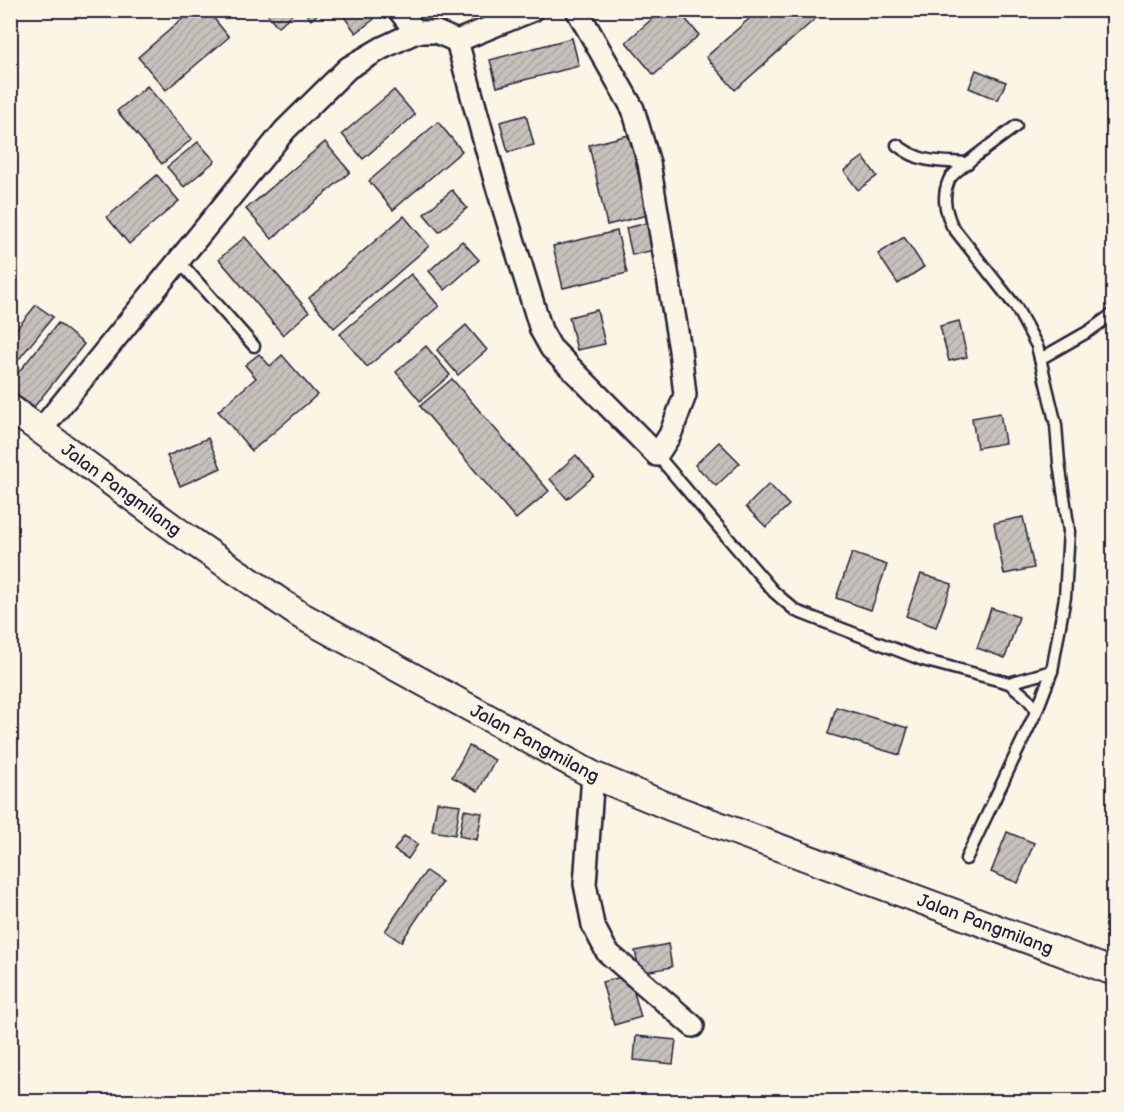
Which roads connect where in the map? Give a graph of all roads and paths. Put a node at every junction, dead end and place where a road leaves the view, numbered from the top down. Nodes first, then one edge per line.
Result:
1 (399, 10) edge
2 (533, 10) edge
3 (577, 10) edge
4 (416, 32) junction
5 (457, 41) junction
6 (1016, 126) dead end
7 (897, 145) dead end
8 (968, 163) junction
9 (178, 260) junction
10 (1113, 313) edge
11 (254, 346) dead end
12 (1040, 359) junction
13 (10, 408) edge
14 (40, 430) junction
15 (657, 455) junction
16 (1052, 671) junction
17 (1009, 683) junction
18 (1037, 710) junction
19 (593, 775) junction
20 (966, 859) dead end
21 (1113, 972) edge
22 (693, 1026) dead end

1 - 4 street
2 - 5 street
3 - 15 street
4 - 5 street
4 - 9 street
5 - 15 street
6 - 8 lane
7 - 8 lane
8 - 12 lane
9 - 11 lane
9 - 14 street
10 - 12 lane
12 - 16 lane
13 - 14 street, Jalan Pangmilang
14 - 19 street, Jalan Pangmilang
15 - 17 lane
16 - 17 lane
16 - 18 lane
17 - 18 lane
18 - 20 lane
19 - 21 street, Jalan Pangmilang
19 - 22 street

